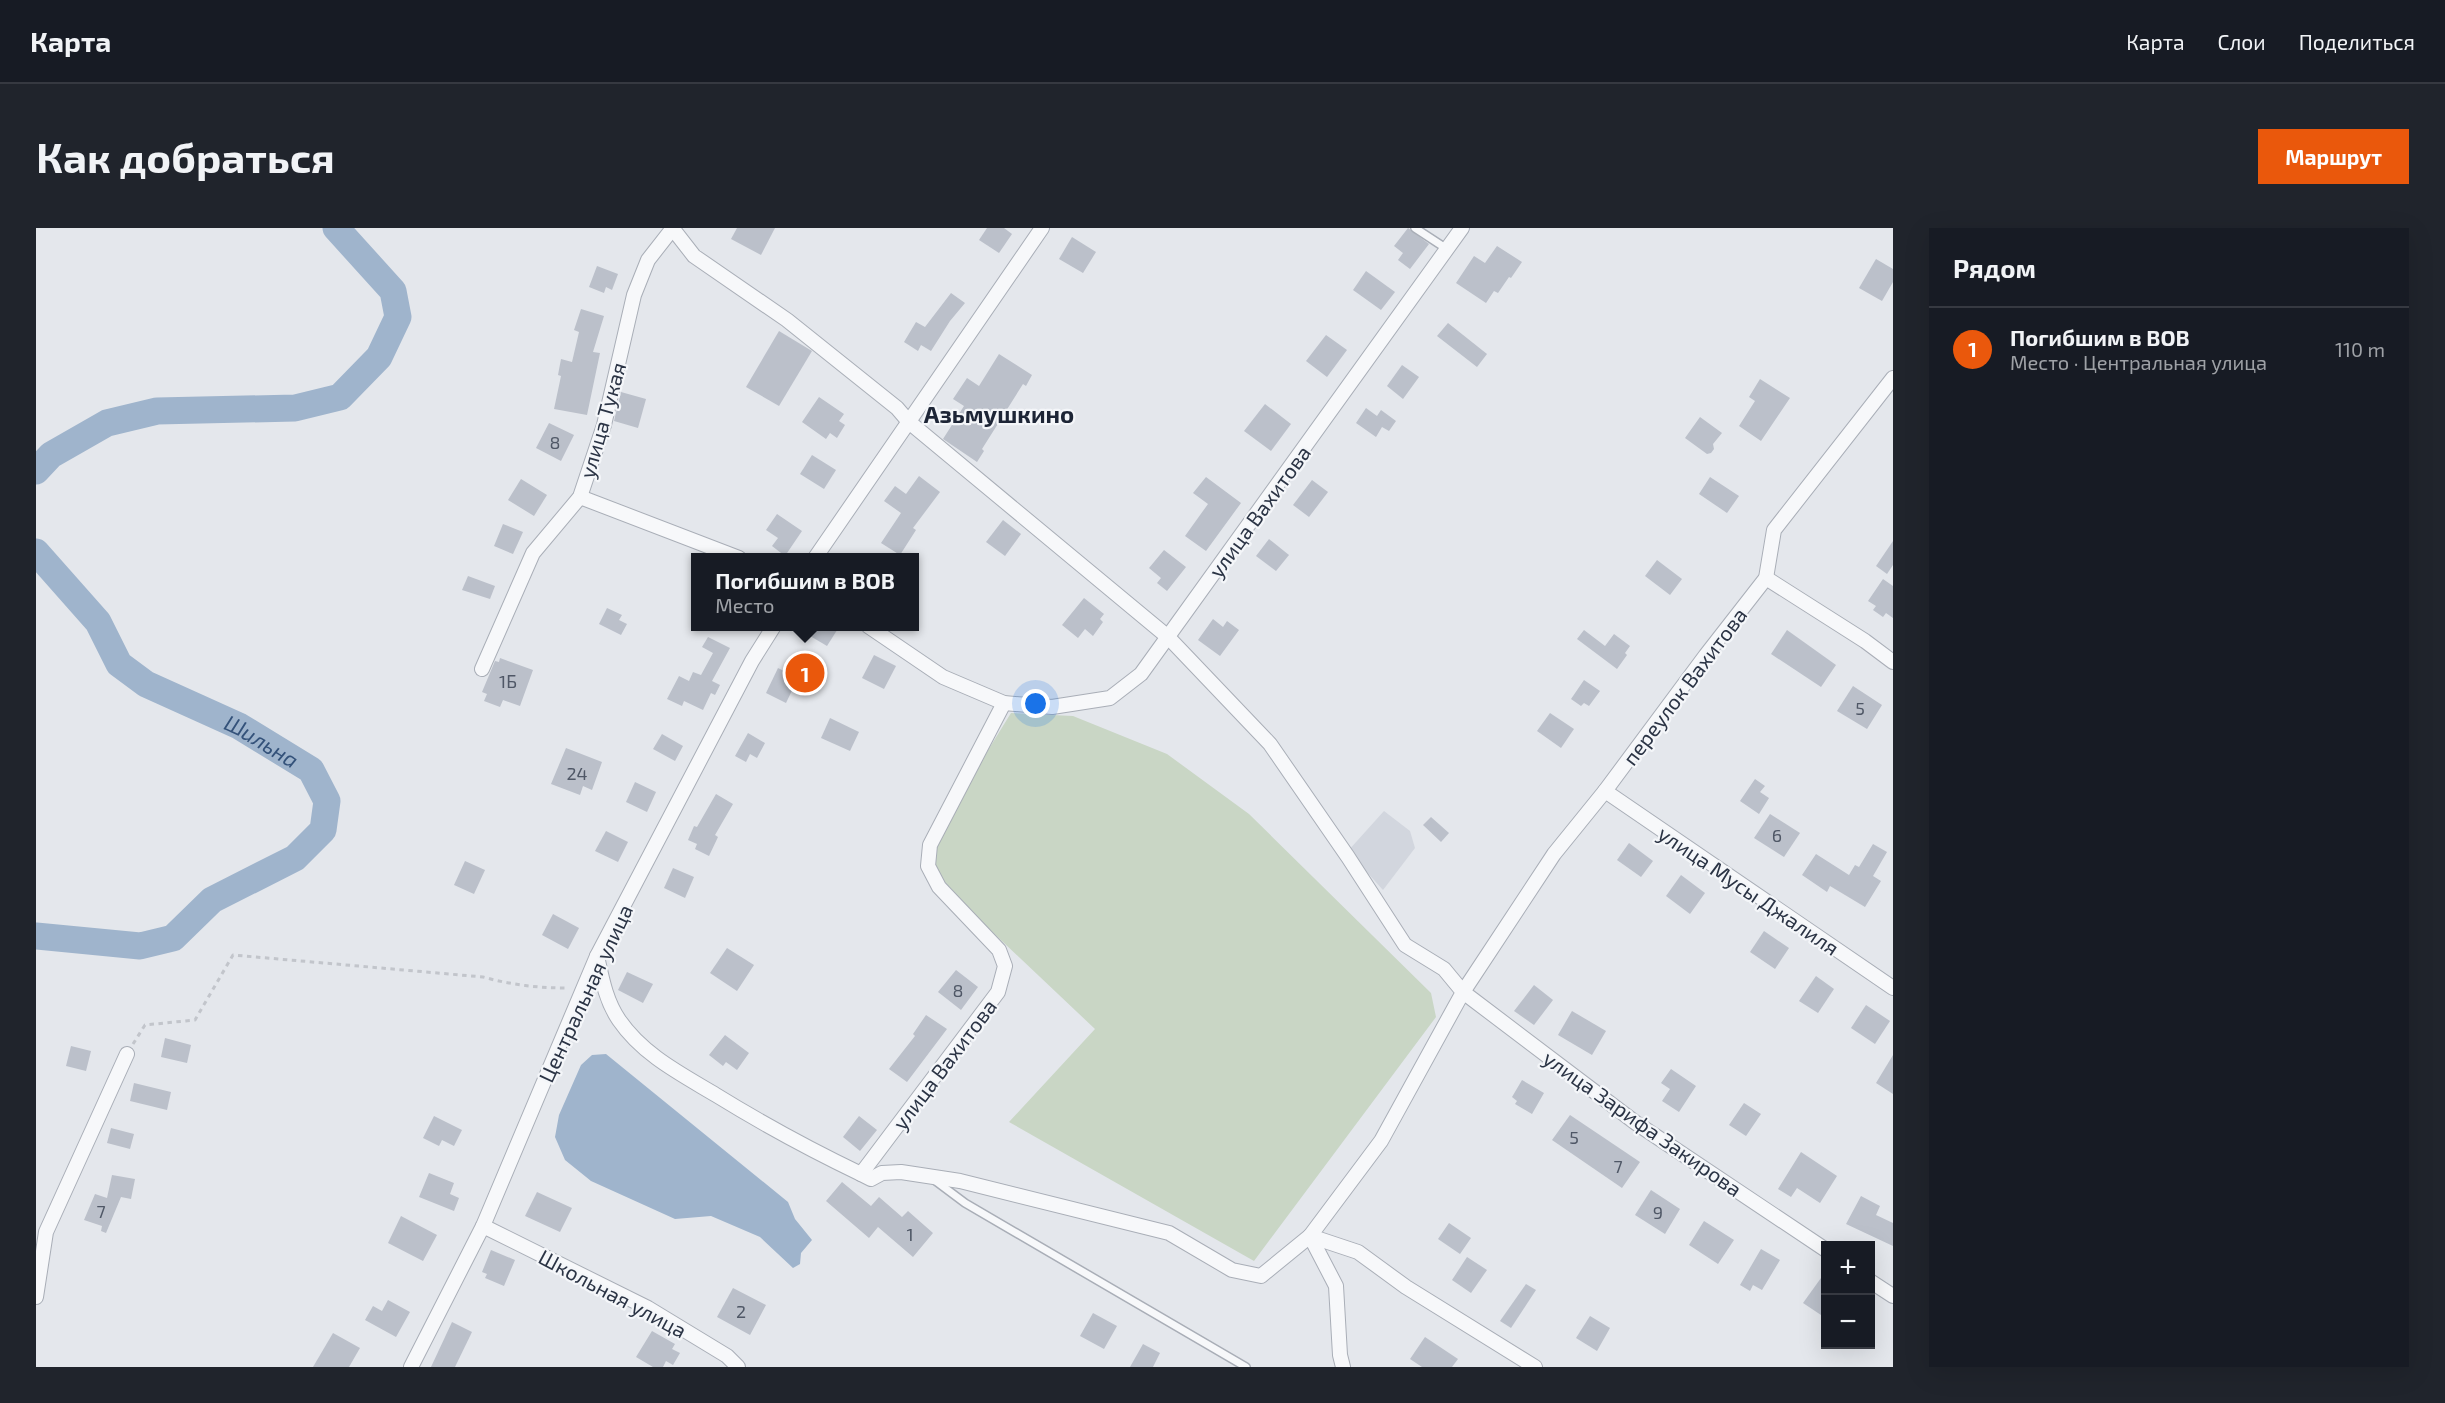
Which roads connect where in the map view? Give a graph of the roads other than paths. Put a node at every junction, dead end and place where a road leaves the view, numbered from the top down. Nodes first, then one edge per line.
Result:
1 (673, 228) edge
2 (1042, 228) edge
3 (1414, 228) edge
4 (1462, 228) edge
5 (1447, 249) junction
6 (1893, 378) edge
7 (909, 422) junction
8 (580, 497) junction
9 (726, 553) edge
10 (818, 553) edge
11 (1766, 578) junction
12 (771, 631) edge
13 (874, 631) edge
14 (1168, 637) junction
15 (1893, 662) edge
16 (482, 669) dead end
17 (1004, 703) junction
18 (1605, 791) junction
19 (597, 956) junction
20 (582, 988) junction
21 (1893, 988) edge
22 (1463, 992) junction
23 (607, 1000) junction
24 (127, 1054) road end
25 (861, 1174) junction
26 (931, 1178) junction
27 (483, 1226) junction
28 (1310, 1236) junction
29 (1821, 1247) edge
30 (1875, 1284) edge
31 (1893, 1296) edge
32 (36, 1297) edge
33 (411, 1367) edge
34 (738, 1367) edge
35 (1246, 1367) edge
36 (1343, 1367) edge
37 (1535, 1367) edge

1 - 7 street, улица Зарифа Закирова
1 - 8 street, улица Тукая
2 - 7 street
3 - 5 lane
4 - 5 street, улица Вахитова
5 - 14 street, улица Вахитова
6 - 11 street, переулок Вахитова
7 - 10 street
7 - 14 street, улица Зарифа Закирова
8 - 9 street
8 - 16 street, улица Тукая
11 - 15 street
11 - 18 street, переулок Вахитова
12 - 19 street, Центральная улица
13 - 17 street, улица Вахитова
14 - 17 street, улица Вахитова
14 - 22 street, улица Зарифа Закирова
17 - 25 street, улица Вахитова
18 - 21 street, улица Мусы Джалиля
18 - 22 street, переулок Вахитова
19 - 20 street, Центральная улица
19 - 23 street
20 - 23 street
20 - 27 street, Центральная улица
22 - 28 street, переулок Вахитова
22 - 29 street, улица Зарифа Закирова
23 - 25 street
24 - 32 street
25 - 26 street
26 - 28 street, переулок Вахитова
26 - 35 lane
27 - 33 street, Центральная улица
27 - 34 street, Школьная улица
28 - 36 street
28 - 37 street
30 - 31 street

